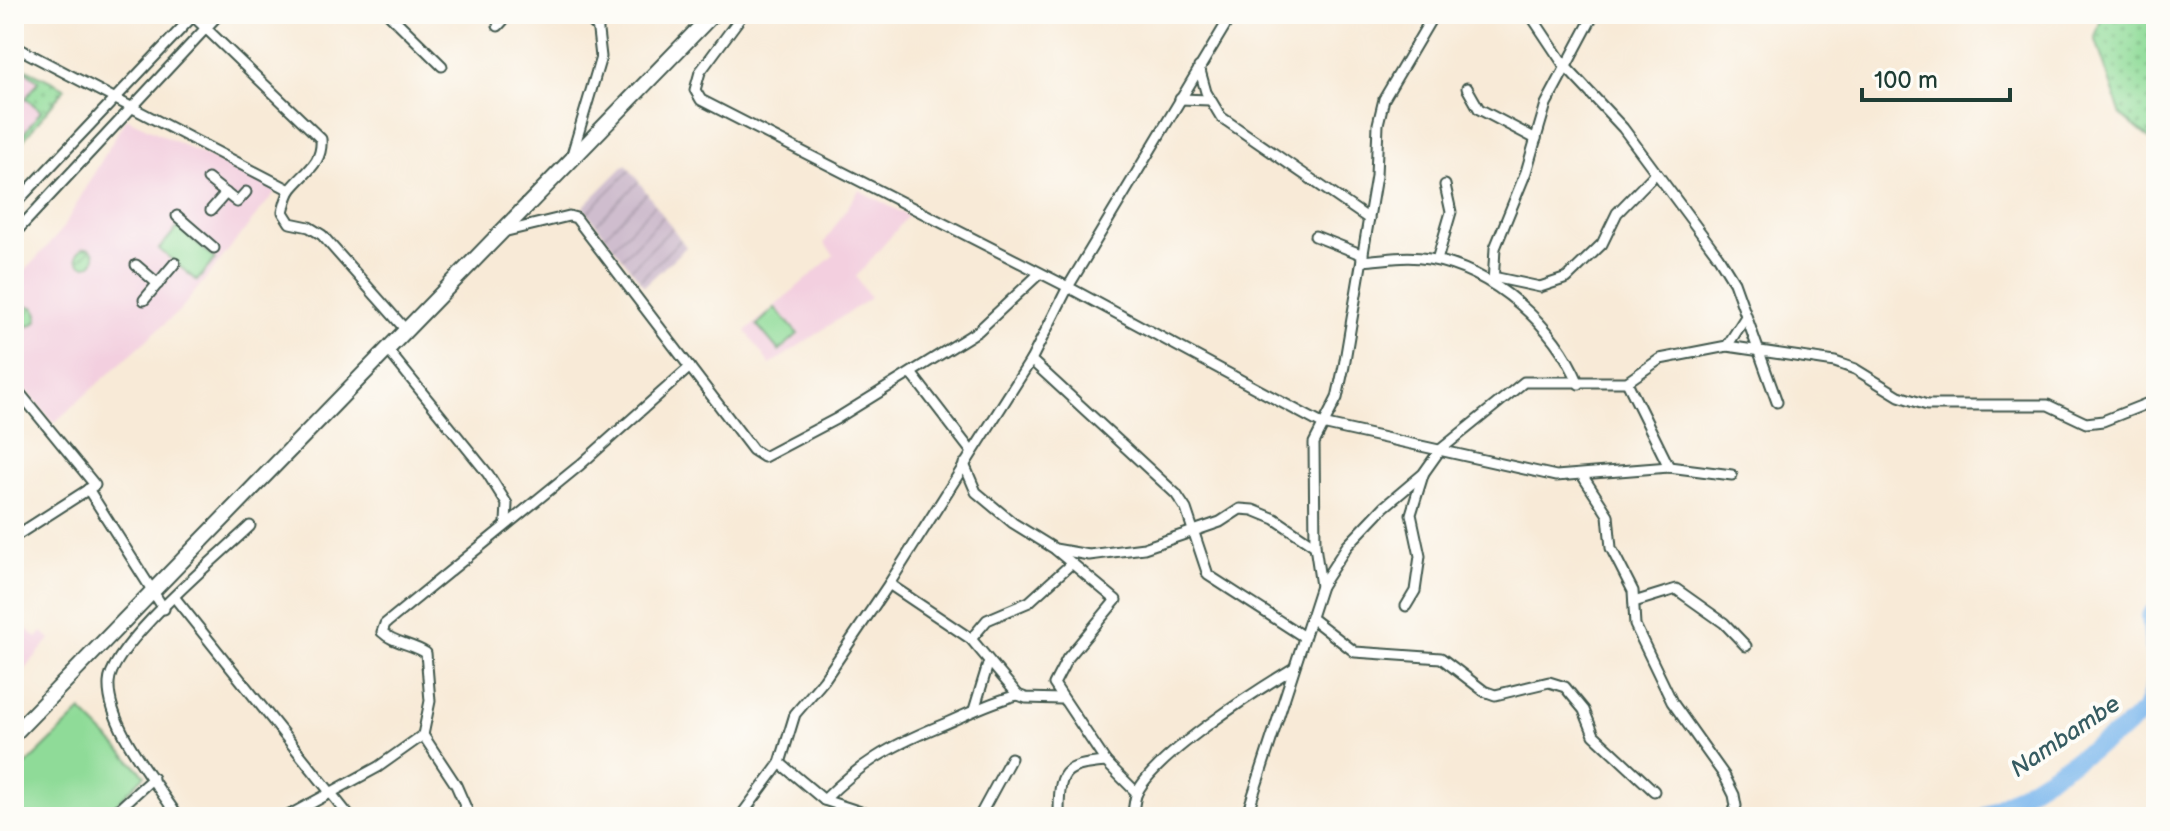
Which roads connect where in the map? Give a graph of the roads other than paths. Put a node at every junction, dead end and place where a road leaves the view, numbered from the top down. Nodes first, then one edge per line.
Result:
1 (219, 14) edge
2 (389, 14) edge
3 (509, 14) edge
4 (584, 14) edge
5 (596, 14) edge
6 (713, 14) edge
7 (743, 14) edge
8 (1232, 14) edge
9 (1434, 14) edge
10 (1530, 14) edge
11 (1594, 14) edge
12 (193, 15) edge
13 (498, 26) dead end
14 (205, 28) junction
15 (598, 28) junction
16 (14, 46) edge
17 (1564, 65) junction
18 (442, 66) dead end
19 (1199, 67) junction
20 (1467, 88) dead end
21 (115, 98) junction
22 (1180, 99) junction
23 (1210, 100) junction
24 (131, 107) junction
25 (1536, 139) junction
26 (570, 162) junction
27 (1656, 173) junction
28 (208, 179) dead end
29 (1445, 185) dead end
30 (290, 190) junction
31 (246, 192) dead end
32 (226, 193) junction
33 (14, 205) edge
34 (211, 210) dead end
35 (177, 216) dead end
36 (1369, 219) junction
37 (500, 232) junction
38 (14, 234) edge
39 (1315, 236) dead end
40 (214, 248) dead end
41 (1362, 258) junction
42 (1437, 260) junction
43 (175, 263) dead end
44 (136, 265) dead end
45 (1039, 274) junction
46 (1493, 281) junction
47 (158, 284) junction
48 (1068, 287) junction
49 (144, 300) dead end
50 (1745, 318) junction
51 (405, 329) junction
52 (1727, 346) junction
53 (386, 348) junction
54 (1756, 348) junction
55 (1031, 360) junction
56 (690, 367) junction
57 (911, 373) junction
58 (1627, 382) junction
59 (1579, 384) junction
60 (14, 386) edge
61 (2156, 400) edge
62 (1777, 402) dead end
63 (1322, 424) junction
64 (1440, 450) junction
65 (971, 451) junction
66 (964, 464) junction
67 (1669, 467) junction
68 (1423, 474) junction
69 (1582, 475) junction
70 (1732, 475) dead end
71 (88, 489) junction
72 (505, 525) junction
73 (250, 526) dead end
74 (1193, 529) junction
75 (14, 537) edge
76 (1315, 546) junction
77 (1055, 549) junction
78 (1072, 563) junction
79 (889, 584) junction
80 (1321, 586) junction
81 (153, 592) junction
82 (175, 598) junction
83 (1634, 602) junction
84 (1406, 606) dead end
85 (164, 609) junction
86 (1311, 618) junction
87 (1304, 637) junction
88 (971, 639) junction
89 (1746, 646) dead end
90 (989, 661) junction
91 (1292, 669) junction
92 (1018, 695) junction
93 (1061, 699) junction
94 (974, 710) junction
95 (14, 734) edge
96 (423, 735) junction
97 (1011, 758) dead end
98 (1106, 762) junction
99 (780, 763) junction
100 (153, 778) junction
101 (1654, 791) dead end
102 (331, 793) junction
103 (1137, 793) junction
104 (824, 800) junction
105 (110, 817) edge
106 (178, 817) edge
107 (286, 817) edge
108 (350, 817) edge
109 (470, 817) edge
110 (740, 817) edge
111 (876, 817) edge
112 (979, 817) edge
113 (1059, 817) edge
114 (1132, 817) edge
115 (1246, 817) edge
116 (1731, 817) edge

1 - 14 street
2 - 18 street
3 - 13 street
4 - 15 street
5 - 15 street
6 - 26 main road
7 - 45 street
8 - 19 street
9 - 36 street
10 - 17 street
11 - 17 street
12 - 14 street
12 - 21 street
14 - 24 street
14 - 30 street
15 - 26 street
16 - 21 street
17 - 25 street
17 - 27 street
19 - 22 street
19 - 23 street
20 - 25 street
21 - 24 street
21 - 33 street
22 - 23 street
22 - 48 street
23 - 36 street
24 - 30 street
24 - 38 street
25 - 46 street
26 - 37 main road
27 - 46 street
27 - 50 street
28 - 32 street
29 - 42 street
30 - 51 street
31 - 32 street
32 - 34 street
35 - 40 street
36 - 41 street
37 - 51 main road
37 - 56 street
39 - 41 street
41 - 42 street
41 - 63 street
42 - 46 street
43 - 47 street
44 - 47 street
45 - 48 street
45 - 57 street
46 - 59 street
47 - 49 street
48 - 55 street
48 - 63 street
50 - 52 street
50 - 54 street
51 - 53 main road
52 - 54 street
52 - 58 street
53 - 72 street
53 - 81 main road
54 - 61 street
54 - 62 street
55 - 65 street
55 - 74 street
56 - 57 street
56 - 72 street
57 - 65 street
58 - 59 street
58 - 67 street
59 - 64 street
60 - 71 street
63 - 64 street
63 - 76 street
64 - 68 street
64 - 69 street
65 - 66 street
66 - 77 street
66 - 79 street
67 - 69 street
67 - 70 street
68 - 80 street
68 - 84 street
69 - 83 street
71 - 75 street
71 - 81 street
72 - 96 street
73 - 82 street
74 - 76 street
74 - 77 street
74 - 87 street
76 - 80 street
77 - 78 street
78 - 88 street
78 - 93 street
79 - 88 street
79 - 99 street
80 - 86 street
81 - 85 street
81 - 95 main road
82 - 85 street
82 - 102 street
83 - 89 street
83 - 116 street
85 - 100 street
86 - 87 street
86 - 101 street
87 - 91 street
88 - 90 street
90 - 92 street
90 - 94 street
91 - 103 street
91 - 115 street
92 - 93 street
92 - 94 street
93 - 98 street
94 - 104 street
96 - 102 street
96 - 109 street
97 - 112 street
98 - 103 street
98 - 113 street
99 - 104 street
99 - 110 street
100 - 105 street
100 - 106 street
102 - 107 street
102 - 108 street
103 - 114 street
104 - 111 street

